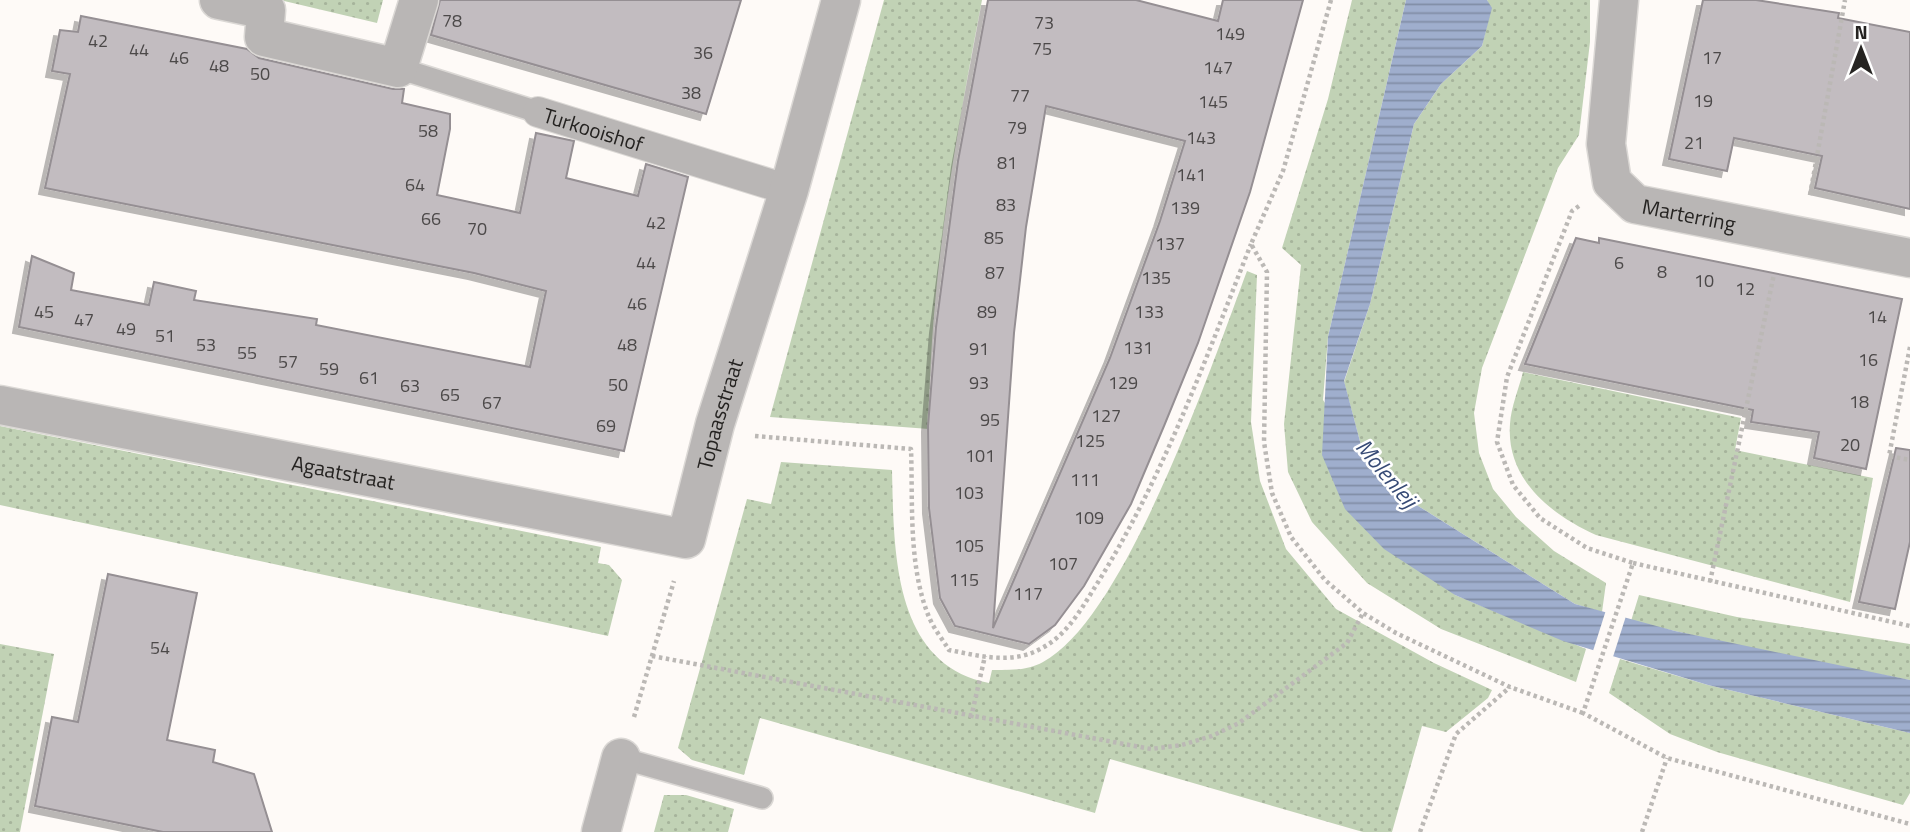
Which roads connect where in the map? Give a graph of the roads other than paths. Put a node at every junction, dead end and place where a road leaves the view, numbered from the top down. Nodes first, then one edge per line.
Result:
1 (219, 0) edge
2 (419, 0) edge
3 (841, 0) edge
4 (1619, 0) edge
5 (267, 5) edge
6 (398, 68) junction
7 (538, 112) joint
8 (789, 190) junction
9 (1910, 258) edge
10 (0, 405) edge
11 (685, 539) joint
12 (621, 758) joint
13 (762, 798) dead end
14 (601, 832) edge

1 - 5 street, Turkooishof
2 - 6 street
3 - 8 street, Topaasstraat
4 - 9 street, Marterring
5 - 6 street, Turkooishof
6 - 7 lane, Turkooishof
7 - 8 street, Turkooishof
8 - 11 street, Topaasstraat
10 - 11 street, Agaatstraat
12 - 13 lane
12 - 14 street

